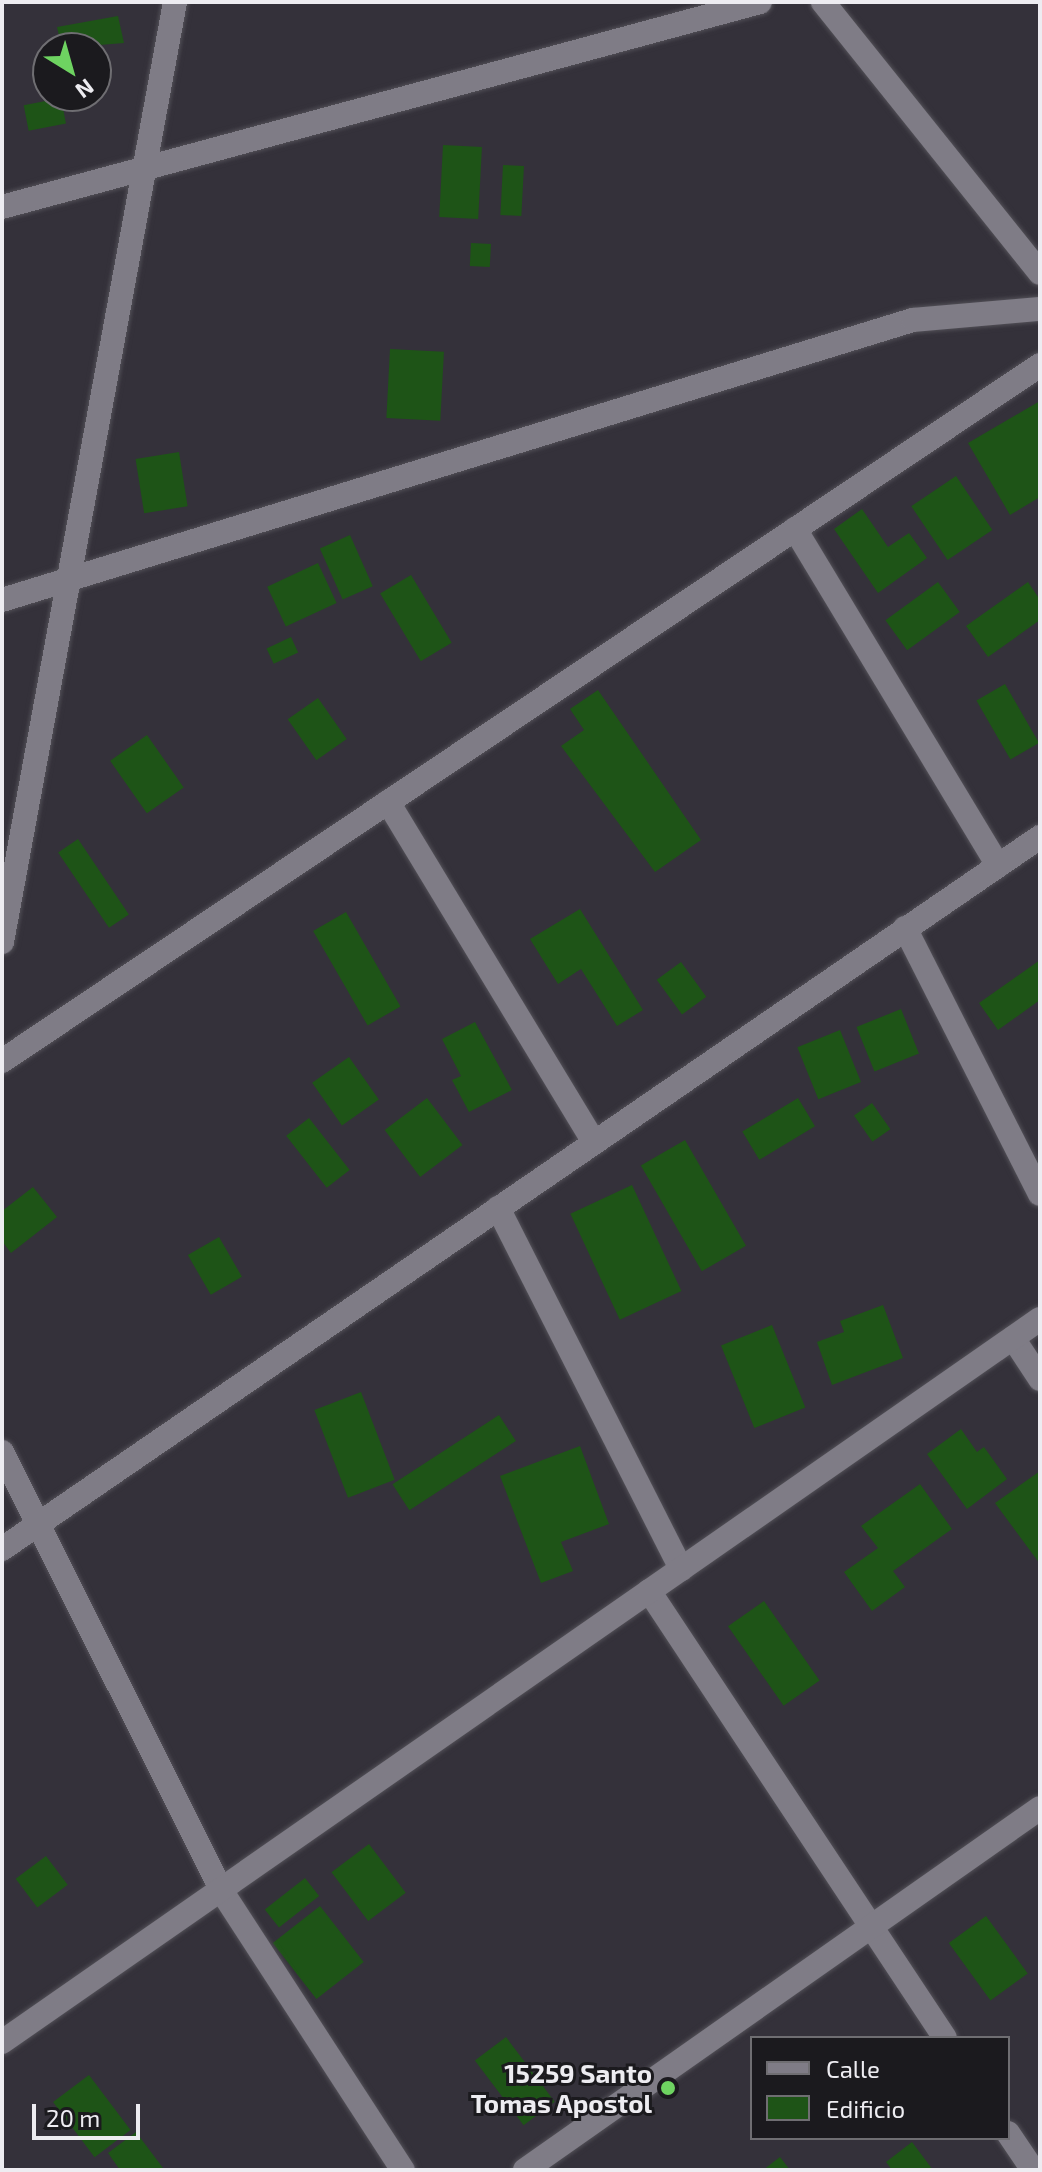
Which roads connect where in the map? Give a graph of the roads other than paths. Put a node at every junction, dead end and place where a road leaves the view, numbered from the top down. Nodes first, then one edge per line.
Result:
1 (175, 2) edge
2 (760, 2) edge
3 (823, 2) edge
4 (145, 168) junction
5 (2, 207) edge
6 (1040, 273) edge
7 (1040, 309) edge
8 (1040, 365) edge
9 (795, 529) junction
10 (69, 579) junction
11 (2, 600) edge
12 (388, 802) junction
13 (1040, 837) edge
14 (998, 865) junction
15 (905, 928) junction
16 (2, 942) edge
17 (2, 1061) edge
18 (594, 1142) junction
19 (1040, 1194) edge
20 (498, 1208) junction
21 (1040, 1319) edge
22 (1013, 1338) junction
23 (1040, 1379) edge
24 (2, 1452) edge
25 (36, 1525) junction
26 (2, 1549) edge
27 (681, 1569) junction
28 (649, 1591) junction
29 (1040, 1808) edge
30 (221, 1890) junction
31 (871, 1927) junction
32 (944, 2036) edge
33 (2, 2042) edge
34 (1010, 2136) edge
35 (403, 2170) edge
36 (525, 2170) edge
37 (1033, 2170) edge

1 - 4 street
2 - 4 street
3 - 6 street
4 - 5 street
4 - 10 street
7 - 10 street
8 - 9 street
9 - 12 street
9 - 14 street
10 - 11 street
10 - 16 street
12 - 17 street
12 - 18 street
13 - 14 street
14 - 15 street
15 - 18 street
15 - 19 street
18 - 20 street
20 - 25 street
20 - 27 street
21 - 22 street
22 - 23 street
22 - 27 street
24 - 25 street
25 - 26 street
25 - 30 street
27 - 28 street
28 - 30 street
28 - 31 street
29 - 31 street
30 - 33 street
30 - 35 street
31 - 32 street
31 - 36 street
34 - 37 street

